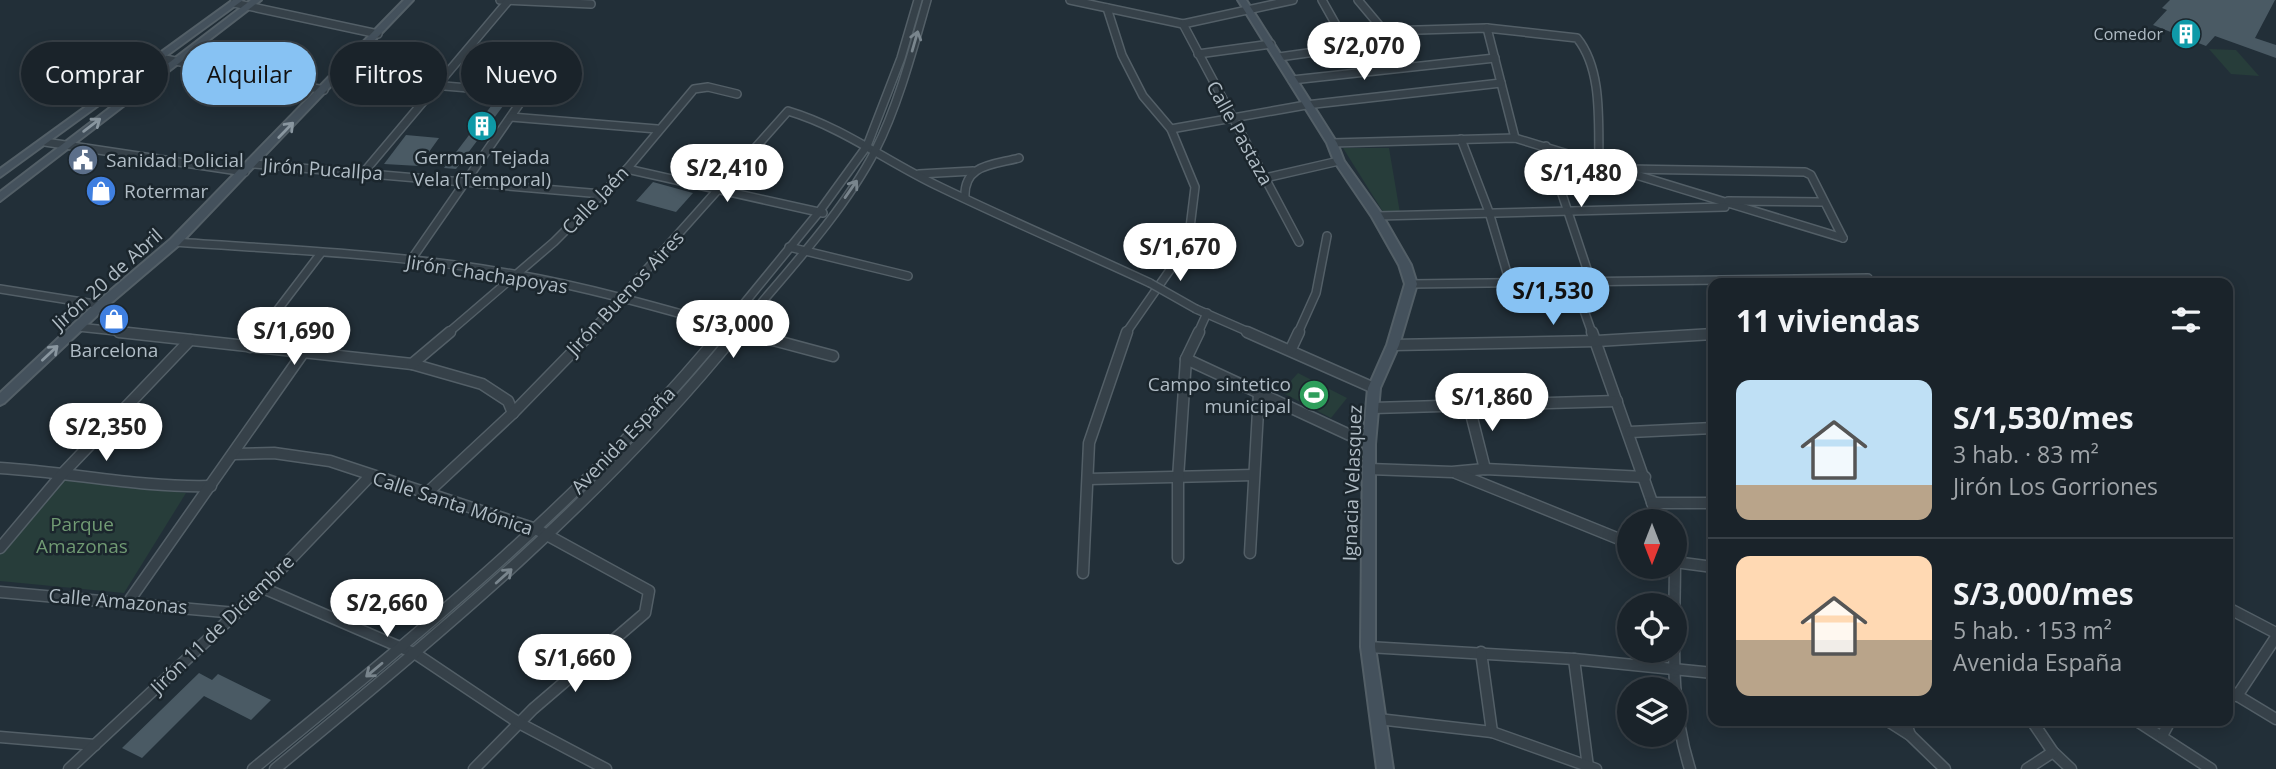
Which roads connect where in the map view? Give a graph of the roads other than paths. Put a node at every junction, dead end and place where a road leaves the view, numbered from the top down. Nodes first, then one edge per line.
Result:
1 (410, 0) edge
2 (500, 0) edge
3 (508, 0) edge
4 (918, 0) edge
5 (927, 0) edge
6 (1070, 0) edge
7 (1293, 0) edge
8 (1322, 0) edge
9 (1358, 0) edge
10 (237, 1) edge
11 (1271, 2) edge
12 (254, 3) edge
13 (591, 4) dead end
14 (1245, 4) edge
15 (1107, 8) junction
16 (1183, 23) junction
17 (1488, 28) junction
18 (1389, 31) junction
19 (378, 34) junction
20 (1394, 41) junction
21 (370, 42) edge
22 (1271, 44) junction
23 (1349, 48) junction
24 (168, 52) edge
25 (1198, 54) junction
26 (1279, 57) junction
27 (1495, 58) junction
28 (168, 59) edge
29 (178, 61) junction
30 (1405, 66) junction
31 (447, 74) edge
32 (1292, 80) junction
33 (1501, 83) junction
34 (330, 84) edge
35 (447, 86) edge
36 (324, 90) junction
37 (737, 94) dead end
38 (1306, 104) junction
39 (95, 105) edge
40 (421, 105) edge
41 (511, 117) junction
42 (1232, 118) junction
43 (657, 129) junction
44 (1171, 129) junction
45 (1515, 138) junction
46 (1461, 139) junction
47 (44, 142) junction
48 (1332, 143) junction
49 (64, 146) junction
50 (1546, 146) junction
51 (871, 148) junction
52 (1019, 159) dead end
53 (1339, 162) junction
54 (1598, 162) junction
55 (249, 168) junction
56 (626, 169) junction
57 (1617, 169) junction
58 (973, 171) junction
59 (364, 172) junction
60 (0, 174) edge
61 (915, 174) junction
62 (1265, 178) junction
63 (466, 180) junction
64 (723, 188) junction
65 (602, 194) junction
66 (0, 197) edge
67 (965, 198) junction
68 (1716, 201) junction
69 (1822, 202) junction
70 (1733, 206) junction
71 (1566, 210) junction
72 (819, 212) junction
73 (1489, 212) junction
74 (832, 215) junction
75 (1377, 216) junction
76 (1327, 236) dead end
77 (175, 242) junction
78 (1299, 242) dead end
79 (789, 247) junction
80 (321, 253) junction
81 (802, 253) junction
82 (411, 260) junction
83 (513, 274) junction
84 (908, 276) dead end
85 (1591, 281) junction
86 (1708, 281) edge
87 (1574, 282) junction
88 (1510, 283) junction
89 (1411, 284) junction
90 (0, 289) edge
91 (623, 299) junction
92 (101, 305) junction
93 (1207, 313) junction
94 (78, 327) junction
95 (725, 327) junction
96 (737, 332) junction
97 (1708, 334) edge
98 (190, 340) junction
99 (1597, 341) junction
100 (1393, 345) junction
101 (250, 347) junction
102 (1290, 349) junction
103 (303, 353) junction
104 (833, 356) dead end
105 (1186, 359) junction
106 (412, 364) junction
107 (1374, 388) junction
108 (1259, 393) junction
109 (0, 400) edge
110 (1617, 401) junction
111 (1469, 405) junction
112 (1373, 408) junction
113 (513, 413) junction
114 (1708, 428) edge
115 (1630, 432) junction
116 (1369, 444) junction
117 (234, 454) junction
118 (0, 468) edge
119 (1369, 469) junction
120 (1485, 469) junction
121 (64, 471) junction
122 (1452, 472) junction
123 (371, 475) junction
124 (1254, 475) junction
125 (1645, 477) junction
126 (1178, 478) junction
127 (1089, 479) junction
128 (211, 486) junction
129 (426, 494) junction
130 (1652, 503) junction
131 (1708, 503) edge
132 (1654, 509) edge
133 (536, 529) junction
134 (549, 536) junction
135 (1617, 538) edge
136 (0, 548) edge
137 (1250, 553) dead end
138 (1178, 558) dead end
139 (1687, 563) edge
140 (1708, 566) edge
141 (1083, 573) dead end
142 (1675, 579) edge
143 (262, 588) junction
144 (0, 592) edge
145 (129, 601) junction
146 (2233, 611) edge
147 (236, 613) junction
148 (2276, 635) edge
149 (1368, 647) junction
150 (401, 648) junction
151 (1480, 652) junction
152 (416, 654) junction
153 (1574, 659) junction
154 (1676, 667) junction
155 (1708, 672) edge
156 (2233, 692) edge
157 (2233, 694) edge
158 (1378, 719) junction
159 (2276, 719) edge
160 (519, 723) junction
161 (1896, 726) edge
162 (1907, 726) edge
163 (2035, 726) edge
164 (2145, 726) edge
165 (2167, 726) edge
166 (1492, 732) junction
167 (1910, 735) junction
168 (2162, 736) junction
169 (0, 737) edge
170 (94, 746) junction
171 (2053, 752) junction
172 (1592, 768) edge
173 (69, 769) edge
174 (254, 769) edge
175 (275, 769) edge
176 (474, 769) edge
177 (606, 769) edge
178 (1385, 769) edge
179 (1691, 769) edge
180 (1945, 769) edge
181 (2027, 769) edge
182 (2071, 769) edge
183 (2211, 769) edge

1 - 19 main road, Jirón 20 de Abril
2 - 3 street
3 - 13 street
3 - 31 street
4 - 51 street, Avenida España
51 -> 5 street, Avenida España
6 - 15 street
7 - 11 street
8 - 23 street
9 - 18 street
10 - 12 street
10 - 24 main road
11 - 14 street
12 - 19 street
12 - 29 main road
14 - 16 street
14 - 22 main road
15 - 16 street
15 - 44 street
16 - 25 street, Calle Pastaza
17 - 18 street
17 - 27 street
17 - 54 street
18 - 20 street
19 - 21 main road, Jirón 20 de Abril
20 - 23 street
20 - 30 street
22 - 25 street
22 - 26 main road
23 - 26 street
25 - 42 street, Calle Pastaza
26 - 32 main road
27 - 30 street
27 - 33 street
28 - 29 street
29 - 36 street
49 -> 29 main road
30 - 32 street
32 - 38 main road
33 - 38 street
33 - 45 street
34 - 36 main road, Jirón 20 de Abril
35 - 41 street
55 -> 36 main road, Jirón 20 de Abril
37 - 43 street, Calle Jaén
38 - 42 street
38 - 48 main road
39 - 47 main road
40 - 59 street
41 - 43 street
41 - 63 street
42 - 44 street
42 - 62 street, Calle Pastaza
43 - 56 street, Calle Jaén
44 - 127 street
45 - 46 street
45 - 50 street
46 - 48 street
46 - 73 street
47 - 49 street, Jirón Pucallpa
47 - 60 main road
48 - 53 main road
49 - 55 street, Jirón Pucallpa
49 - 66 main road
50 - 54 street
50 - 71 street
51 - 61 street
51 - 64 street, Jirón Buenos Aires
51 - 72 street, Avenida España
74 -> 51 street, Avenida España
52 - 58 street
53 - 62 street
53 - 75 main road
54 - 57 street
55 - 59 street, Jirón Pucallpa
55 - 77 main road, Jirón 20 de Abril
56 - 64 street
56 - 65 street, Calle Jaén
57 - 68 street
57 - 69 street
58 - 61 street
58 - 67 street
59 - 63 street, Jirón Pucallpa
61 - 67 street
62 - 78 street, Calle Pastaza
63 - 65 street, Jirón Pucallpa
63 - 82 street
64 - 72 street
64 - 91 street, Jirón Buenos Aires
65 - 83 street, Calle Jaén
67 - 93 street, bridge
68 - 69 street
68 - 70 street
69 - 70 street
70 - 71 street
71 - 73 street
71 - 85 street
72 - 74 street
72 - 79 street, Avenida España
73 - 75 street
73 - 88 street
74 - 81 street, Avenida España
75 - 89 main road
76 - 102 street
77 - 80 street, Jirón Chachapoyas
77 - 92 main road, Jirón 20 de Abril
79 - 81 street
79 - 95 street, Avenida España
80 - 82 street, Jirón Chachapoyas
80 - 101 street
81 - 84 street
81 - 96 street, Avenida España
82 - 83 street, Jirón Chachapoyas
83 - 91 street, Jirón Chachapoyas
83 - 106 street
85 - 86 street
85 - 87 street
87 - 88 street
87 - 99 street
88 - 89 street
89 - 100 main road, Ignacia Velasquez
90 - 92 street
91 - 95 street, Jirón Chachapoyas
91 - 113 street, Jirón Buenos Aires
92 - 94 main road, Jirón 20 de Abril
93 - 102 street
93 - 105 street
94 - 98 street
109 -> 94 main road, Jirón 20 de Abril
95 - 96 street, Jirón Chachapoyas
95 - 133 street, Avenida España
96 - 104 street, Jirón Chachapoyas
96 - 134 street, Avenida España
97 - 99 street
98 - 101 street
98 - 121 street
99 - 100 street
99 - 110 street
100 - 107 main road, Ignacia Velasquez
101 - 103 street
102 - 107 street
103 - 106 street
103 - 117 street
105 - 108 street
105 - 126 street
106 - 113 street
107 - 112 main road, Ignacia Velasquez
108 - 116 street
108 - 124 street
110 - 111 street
110 - 115 street
111 - 112 street
111 - 120 street
112 - 116 main road, Ignacia Velasquez
113 - 129 street, Jirón Buenos Aires
114 - 115 street
115 - 125 street
116 - 119 main road, Ignacia Velasquez
117 - 123 street, Calle Santa Mónica
117 - 128 street
118 - 121 street
119 - 122 street
119 - 149 main road, Ignacia Velasquez
120 - 122 street
120 - 125 street
121 - 128 street
121 - 136 street
122 - 135 street
123 - 129 street, Calle Santa Mónica
123 - 143 street, Jirón 11 de Diciembre
124 - 126 street
124 - 137 street
125 - 130 street
126 - 127 street
126 - 138 street
127 - 141 street
128 - 145 street
129 - 133 street, Calle Santa Mónica
130 - 131 street
130 - 132 street
133 - 134 street, Calle Santa Mónica
133 - 150 street, Avenida España
152 -> 134 street, Avenida España
134 - 160 street, Calle Santa Mónica
139 - 140 street
142 - 154 street
143 - 147 street, Jirón 11 de Diciembre
143 - 150 street
144 - 145 street, Calle Amazonas
145 - 147 street, Calle Amazonas
146 - 148 street
147 - 170 street, Jirón 11 de Diciembre
148 - 156 street
149 - 151 street
149 - 158 main road, Ignacia Velasquez
150 - 152 street
150 -> 174 street, Avenida España
151 - 153 street
151 - 166 street
152 - 160 street
152 - 175 street, Avenida España
153 - 154 street
153 - 172 street
154 - 155 street
154 - 179 street
157 - 159 street
158 - 166 street
158 - 178 main road, Ignacia Velasquez
160 - 176 street
160 - 177 street
161 - 167 street
162 - 167 street
163 - 171 street
164 - 168 street
165 - 168 street
166 - 172 street
167 - 180 street
168 - 183 street
169 - 170 street
170 - 173 street, Jirón 11 de Diciembre
171 - 181 street
171 - 182 street

